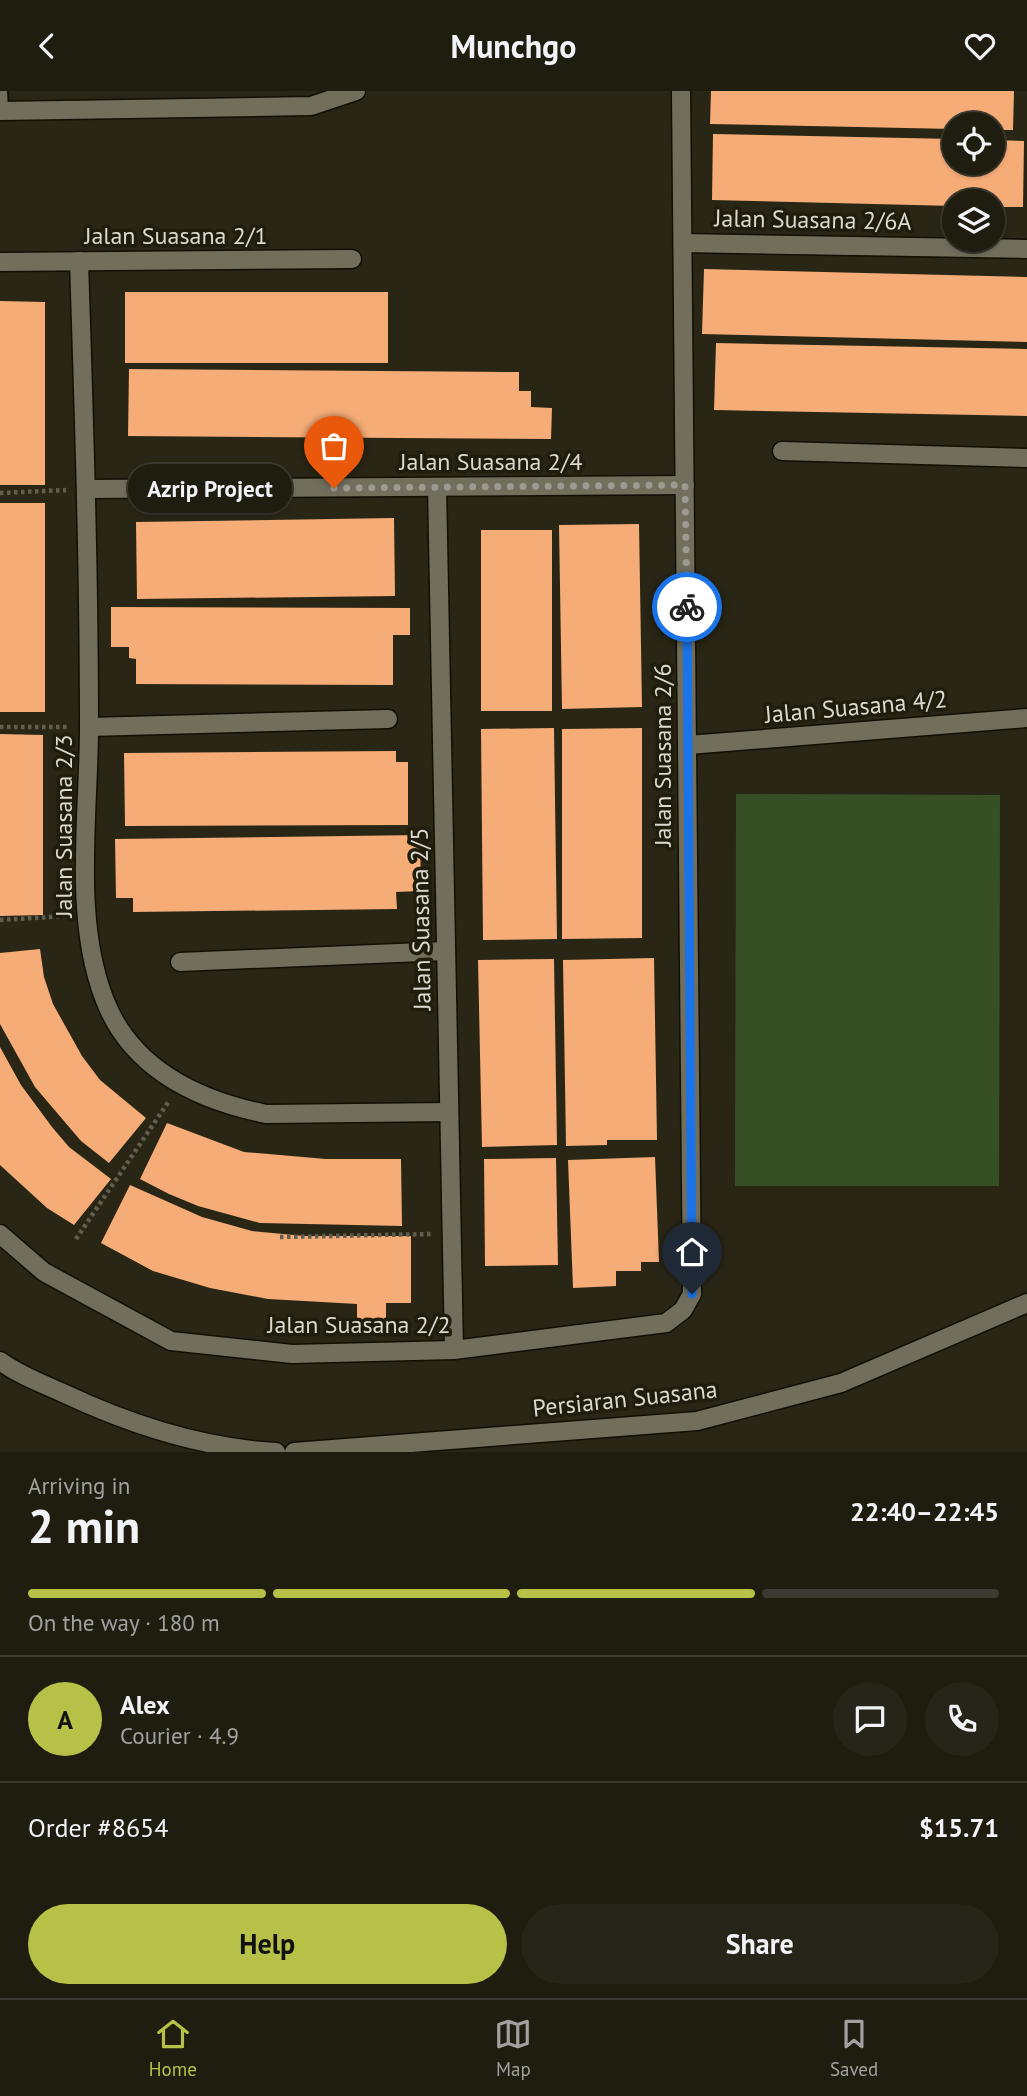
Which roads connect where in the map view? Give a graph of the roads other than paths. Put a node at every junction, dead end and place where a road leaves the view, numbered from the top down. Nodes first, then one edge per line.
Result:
1 (1, 91) edge
2 (356, 91) edge
3 (681, 91) edge
4 (1, 111) edge
5 (683, 243) junction
6 (1027, 249) edge
7 (352, 259) dead end
8 (79, 261) junction
9 (0, 262) edge
10 (782, 450) dead end
11 (1027, 458) edge
12 (685, 485) junction
13 (437, 487) junction
14 (87, 489) junction
15 (1027, 718) edge
16 (388, 719) dead end
17 (89, 727) junction
18 (688, 745) junction
19 (446, 951) junction
20 (180, 963) dead end
21 (449, 1112) junction
22 (0, 1234) edge
23 (692, 1294) joint
24 (1027, 1303) edge
25 (454, 1350) junction
26 (0, 1361) edge
27 (276, 1452) edge
28 (294, 1452) edge

1 - 4 lane
2 - 4 street
3 - 5 street, Jalan Suasana 2/6
5 - 6 street, Jalan Suasana 2/6A
5 - 12 street, Jalan Suasana 2/6
7 - 8 street, Jalan Suasana 2/1
8 - 9 street, Jalan Suasana 2/1
8 - 14 street, Jalan Suasana 2/3
10 - 11 street
12 - 13 street, Jalan Suasana 2/4
12 - 18 street, Jalan Suasana 2/6
13 - 14 street, Jalan Suasana 2/4
13 - 19 street, Jalan Suasana 2/5
14 - 17 street, Jalan Suasana 2/3
15 - 18 street, Jalan Suasana 4/2
16 - 17 street
17 - 21 street, Jalan Suasana 2/3
18 - 23 street, Jalan Suasana 2/6
19 - 20 street
19 - 21 street, Jalan Suasana 2/5
21 - 25 street, Jalan Suasana 2/5
22 - 25 street, Jalan Suasana 2/2
23 - 25 street, Jalan Suasana 2/2
24 - 28 street, Persiaran Suasana
26 - 27 street

